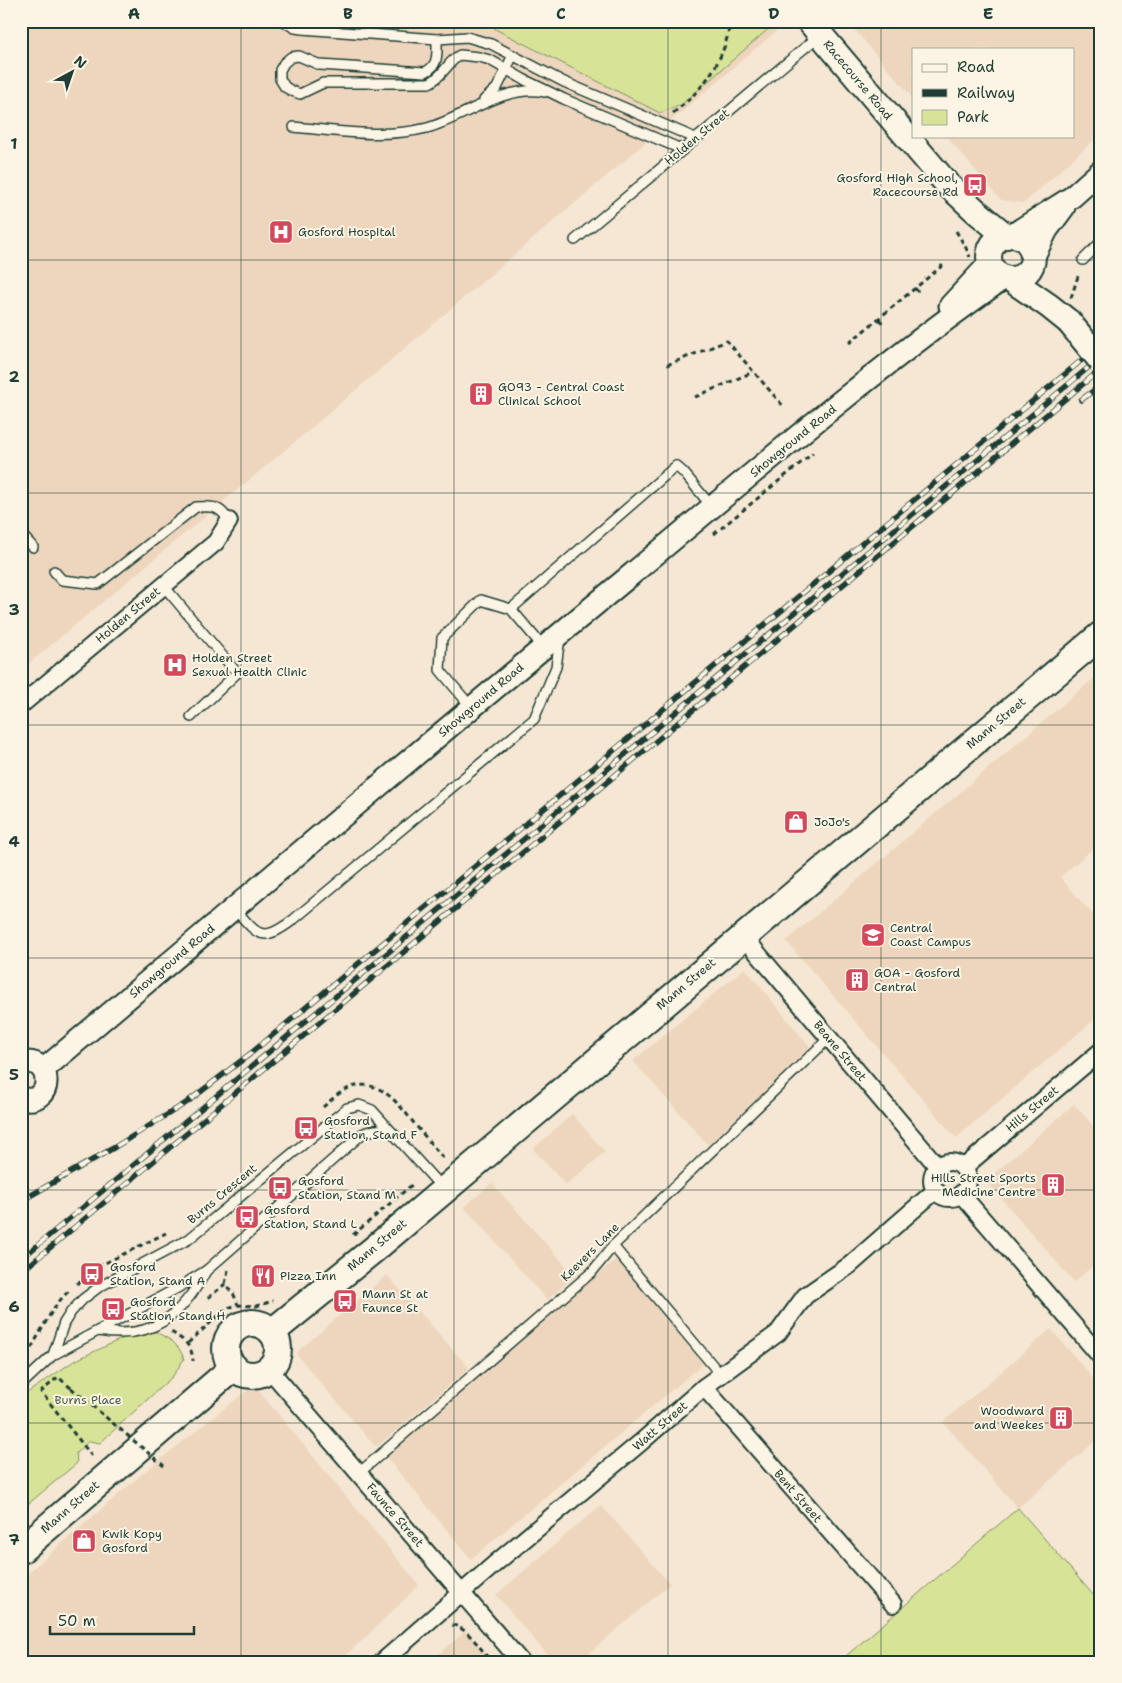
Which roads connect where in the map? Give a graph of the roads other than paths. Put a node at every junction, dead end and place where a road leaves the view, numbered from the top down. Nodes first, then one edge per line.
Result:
1 (283, 21) edge
2 (814, 28) edge
3 (437, 39) junction
4 (512, 55) junction
5 (506, 69) junction
6 (564, 100) junction
7 (473, 107) junction
8 (294, 127) dead end
9 (695, 138) junction
10 (681, 149) junction
11 (1101, 171) edge
12 (946, 184) junction
13 (1072, 197) junction
14 (1009, 235) junction
15 (575, 240) dead end
16 (1101, 242) edge
17 (1083, 260) road end
18 (1032, 261) junction
19 (998, 269) junction
20 (1069, 322) junction
21 (1101, 361) edge
22 (712, 508) junction
23 (229, 521) joint
24 (21, 534) edge
25 (33, 547) dead end
26 (54, 571) dead end
27 (164, 585) junction
28 (511, 609) junction
29 (561, 633) junction
30 (1101, 635) edge
31 (544, 648) junction
32 (21, 705) edge
33 (472, 708) junction
34 (190, 717) dead end
35 (234, 908) junction
36 (742, 936) junction
37 (829, 1038) junction
38 (1101, 1051) edge
39 (21, 1063) edge
40 (43, 1070) junction
41 (21, 1098) edge
42 (393, 1133) junction
43 (938, 1167) junction
44 (963, 1168) junction
45 (443, 1189) junction
46 (936, 1190) junction
47 (961, 1194) junction
48 (613, 1246) junction
49 (206, 1270) junction
50 (99, 1331) junction
51 (272, 1332) junction
52 (53, 1356) junction
53 (1101, 1357) edge
54 (234, 1367) junction
55 (268, 1369) junction
56 (720, 1374) junction
57 (21, 1385) edge
58 (704, 1387) junction
59 (359, 1473) junction
60 (21, 1550) edge
61 (462, 1593) junction
62 (893, 1604) dead end
63 (382, 1662) edge
64 (521, 1662) edge

1 - 3 lane
2 - 9 lane, Holden Street
2 - 12 main road, Racecourse Road
3 - 4 lane
3 - 5 lane
4 - 5 lane
4 - 9 lane
5 - 6 lane
5 - 7 lane
6 - 7 lane
6 - 10 lane
7 - 8 lane
9 - 10 lane, Holden Street
10 - 15 lane, Holden Street
11 - 13 street
12 - 14 main road, Racecourse Road
12 - 19 main road, Racecourse Road
13 - 14 street
13 - 18 street
14 - 18 main road
14 - 19 main road
16 - 17 lane
18 - 19 main road
18 - 20 main road, Racecourse Road
19 - 20 main road, Racecourse Road
19 - 22 street, Showground Road
20 - 21 main road, Racecourse Road, bridge
22 - 28 lane
22 - 29 street, Showground Road
23 - 26 lane
23 - 27 street, Holden Street
24 - 25 lane
27 - 32 street, Holden Street
27 - 34 lane
28 - 31 lane
28 - 33 lane
29 - 31 street, Showground Road
29 - 35 lane
30 - 36 main road, Mann Street
31 - 33 street, Showground Road
33 - 35 street, Showground Road
35 - 40 street, Showground Road
36 - 37 street, Beane Street
36 - 45 main road, Mann Street
37 - 43 street, Beane Street
37 - 48 lane, Keevers Lane
38 - 44 street, Hills Street
39 - 40 street
40 - 41 street
42 - 45 lane, Burns Crescent
42 - 49 lane
42 - 52 lane, Burns Crescent
43 - 44 street
43 - 46 street
44 - 47 street
45 - 51 main road, Mann Street
46 - 47 street
46 - 56 street, Watt Street
47 - 53 street
48 - 56 lane
48 - 59 lane, Keevers Lane
49 - 50 lane
49 - 50 lane
50 - 52 lane
51 - 54 main road
51 - 55 main road
52 - 57 lane, Burns Crescent
54 - 55 main road
54 - 60 main road, Mann Street
55 - 59 street, Faunce Street
56 - 58 street, Watt Street
58 - 61 street, Watt Street
58 - 62 street, Bent Street
59 - 61 street, Faunce Street
61 - 63 street, Watt Street
61 - 64 street, Faunce Street

